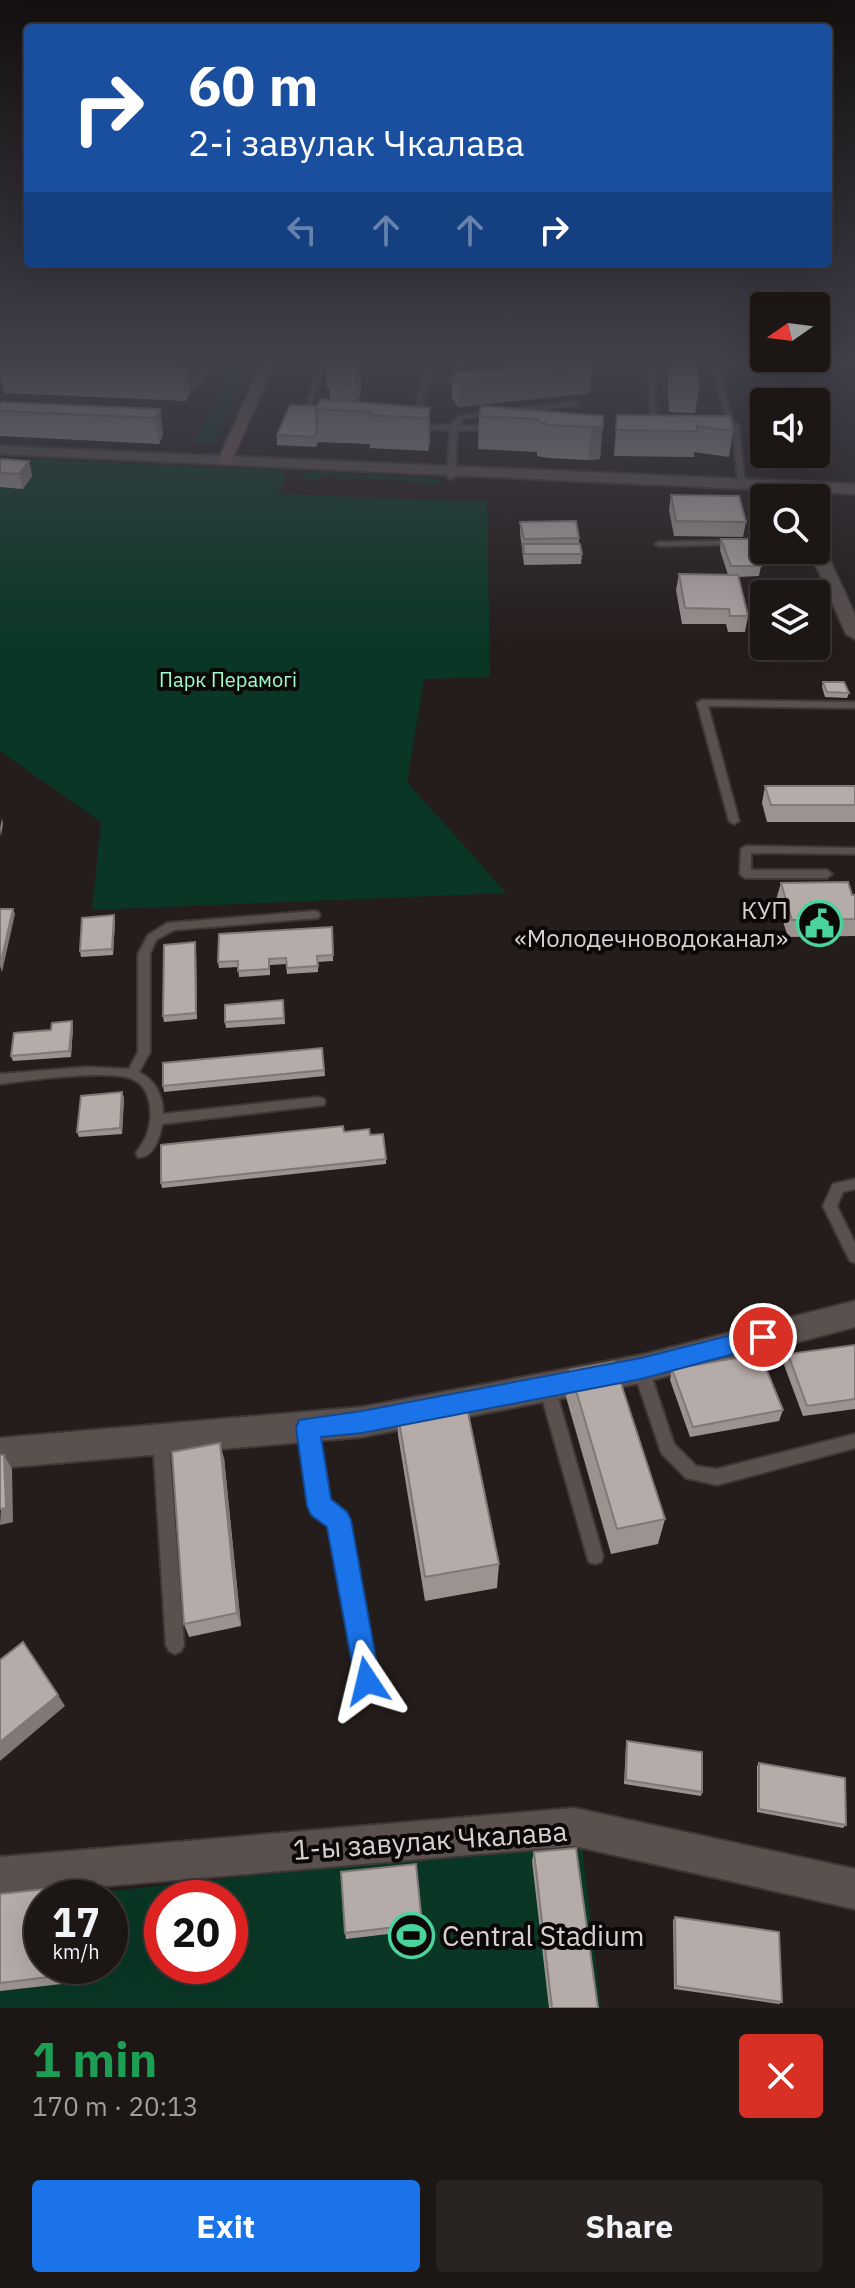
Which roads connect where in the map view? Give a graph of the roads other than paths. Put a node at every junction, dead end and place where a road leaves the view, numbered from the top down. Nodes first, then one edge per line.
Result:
1 (196, 459) edge
2 (452, 459) edge
3 (739, 459) edge
4 (225, 460) joint
5 (451, 474) junction
6 (742, 483) junction
7 (750, 484) edge
8 (855, 489) edge
9 (830, 490) edge
10 (750, 542) edge
11 (659, 544) dead end
12 (824, 564) edge
13 (855, 634) edge
14 (855, 705) edge
15 (734, 821) dead end
16 (855, 851) edge
17 (827, 874) dead end
18 (314, 915) dead end
19 (132, 1074) junction
20 (0, 1079) edge
21 (319, 1102) dead end
22 (157, 1120) junction
23 (143, 1153) dead end
24 (855, 1184) edge
25 (855, 1257) edge
26 (855, 1314) edge
27 (641, 1369) junction
28 (547, 1387) junction
29 (307, 1428) junction
30 (161, 1438) junction
31 (855, 1441) edge
32 (0, 1453) edge
33 (595, 1556) dead end
34 (175, 1645) dead end
35 (367, 1681) dead end
36 (0, 1876) edge
37 (855, 1889) edge

1 - 4 street
2 - 5 lane
3 - 6 lane
4 - 5 street
5 - 6 street
6 - 7 street
8 - 9 street
10 - 11 lane
12 - 13 street
14 - 15 lane
16 - 17 lane
18 - 19 lane
19 - 20 lane
19 - 22 lane
21 - 22 lane
22 - 23 lane
24 - 25 lane
26 - 27 street
27 - 28 street
27 - 31 lane
28 - 29 street
28 - 33 lane
29 - 30 street
29 - 35 lane
30 - 32 street
30 - 34 lane
36 - 37 street, 1-ы завулак Чкалава

